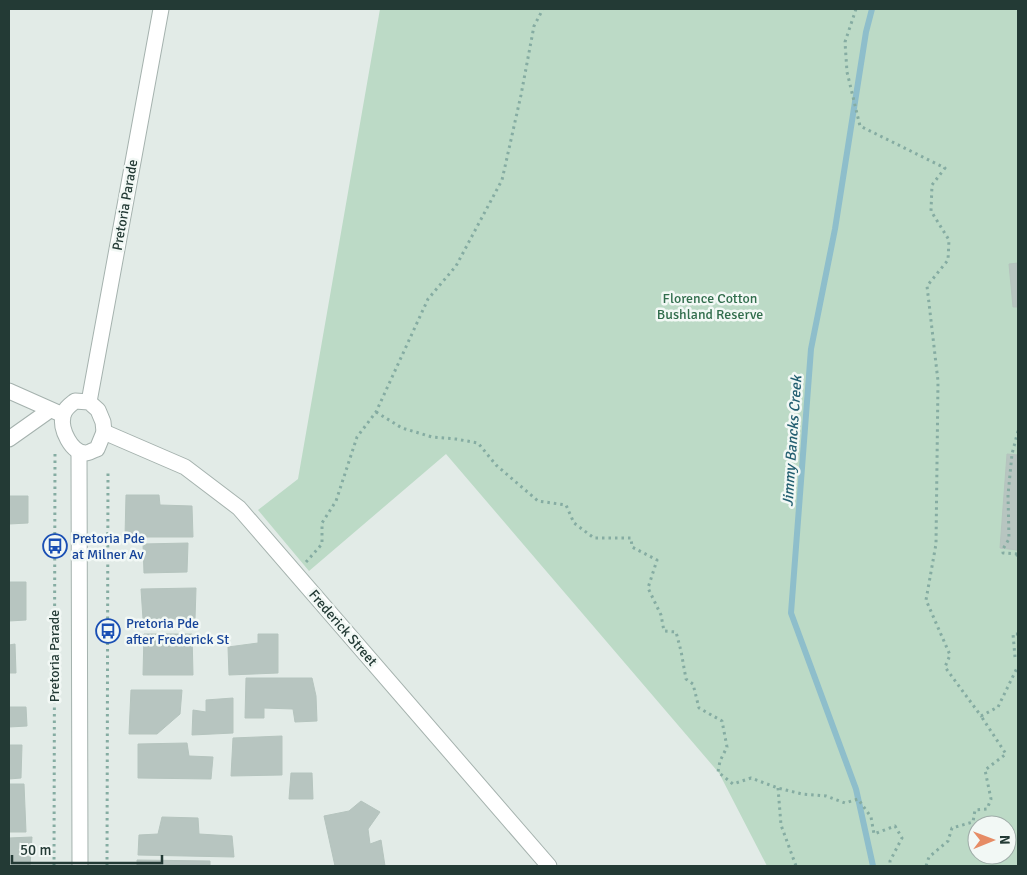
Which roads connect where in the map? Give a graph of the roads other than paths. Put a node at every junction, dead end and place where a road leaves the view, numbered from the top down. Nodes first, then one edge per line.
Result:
1 (161, 9) edge
2 (9, 394) edge
3 (89, 402) junction
4 (57, 412) junction
5 (104, 432) junction
6 (9, 439) edge
7 (79, 452) junction
8 (80, 866) edge
9 (548, 866) edge

1 - 3 street, Pretoria Parade
2 - 4 street
3 - 4 street
3 - 5 street
4 - 6 street
4 - 7 street
5 - 7 street
5 - 9 street, Frederick Street
7 - 8 street, Pretoria Parade

